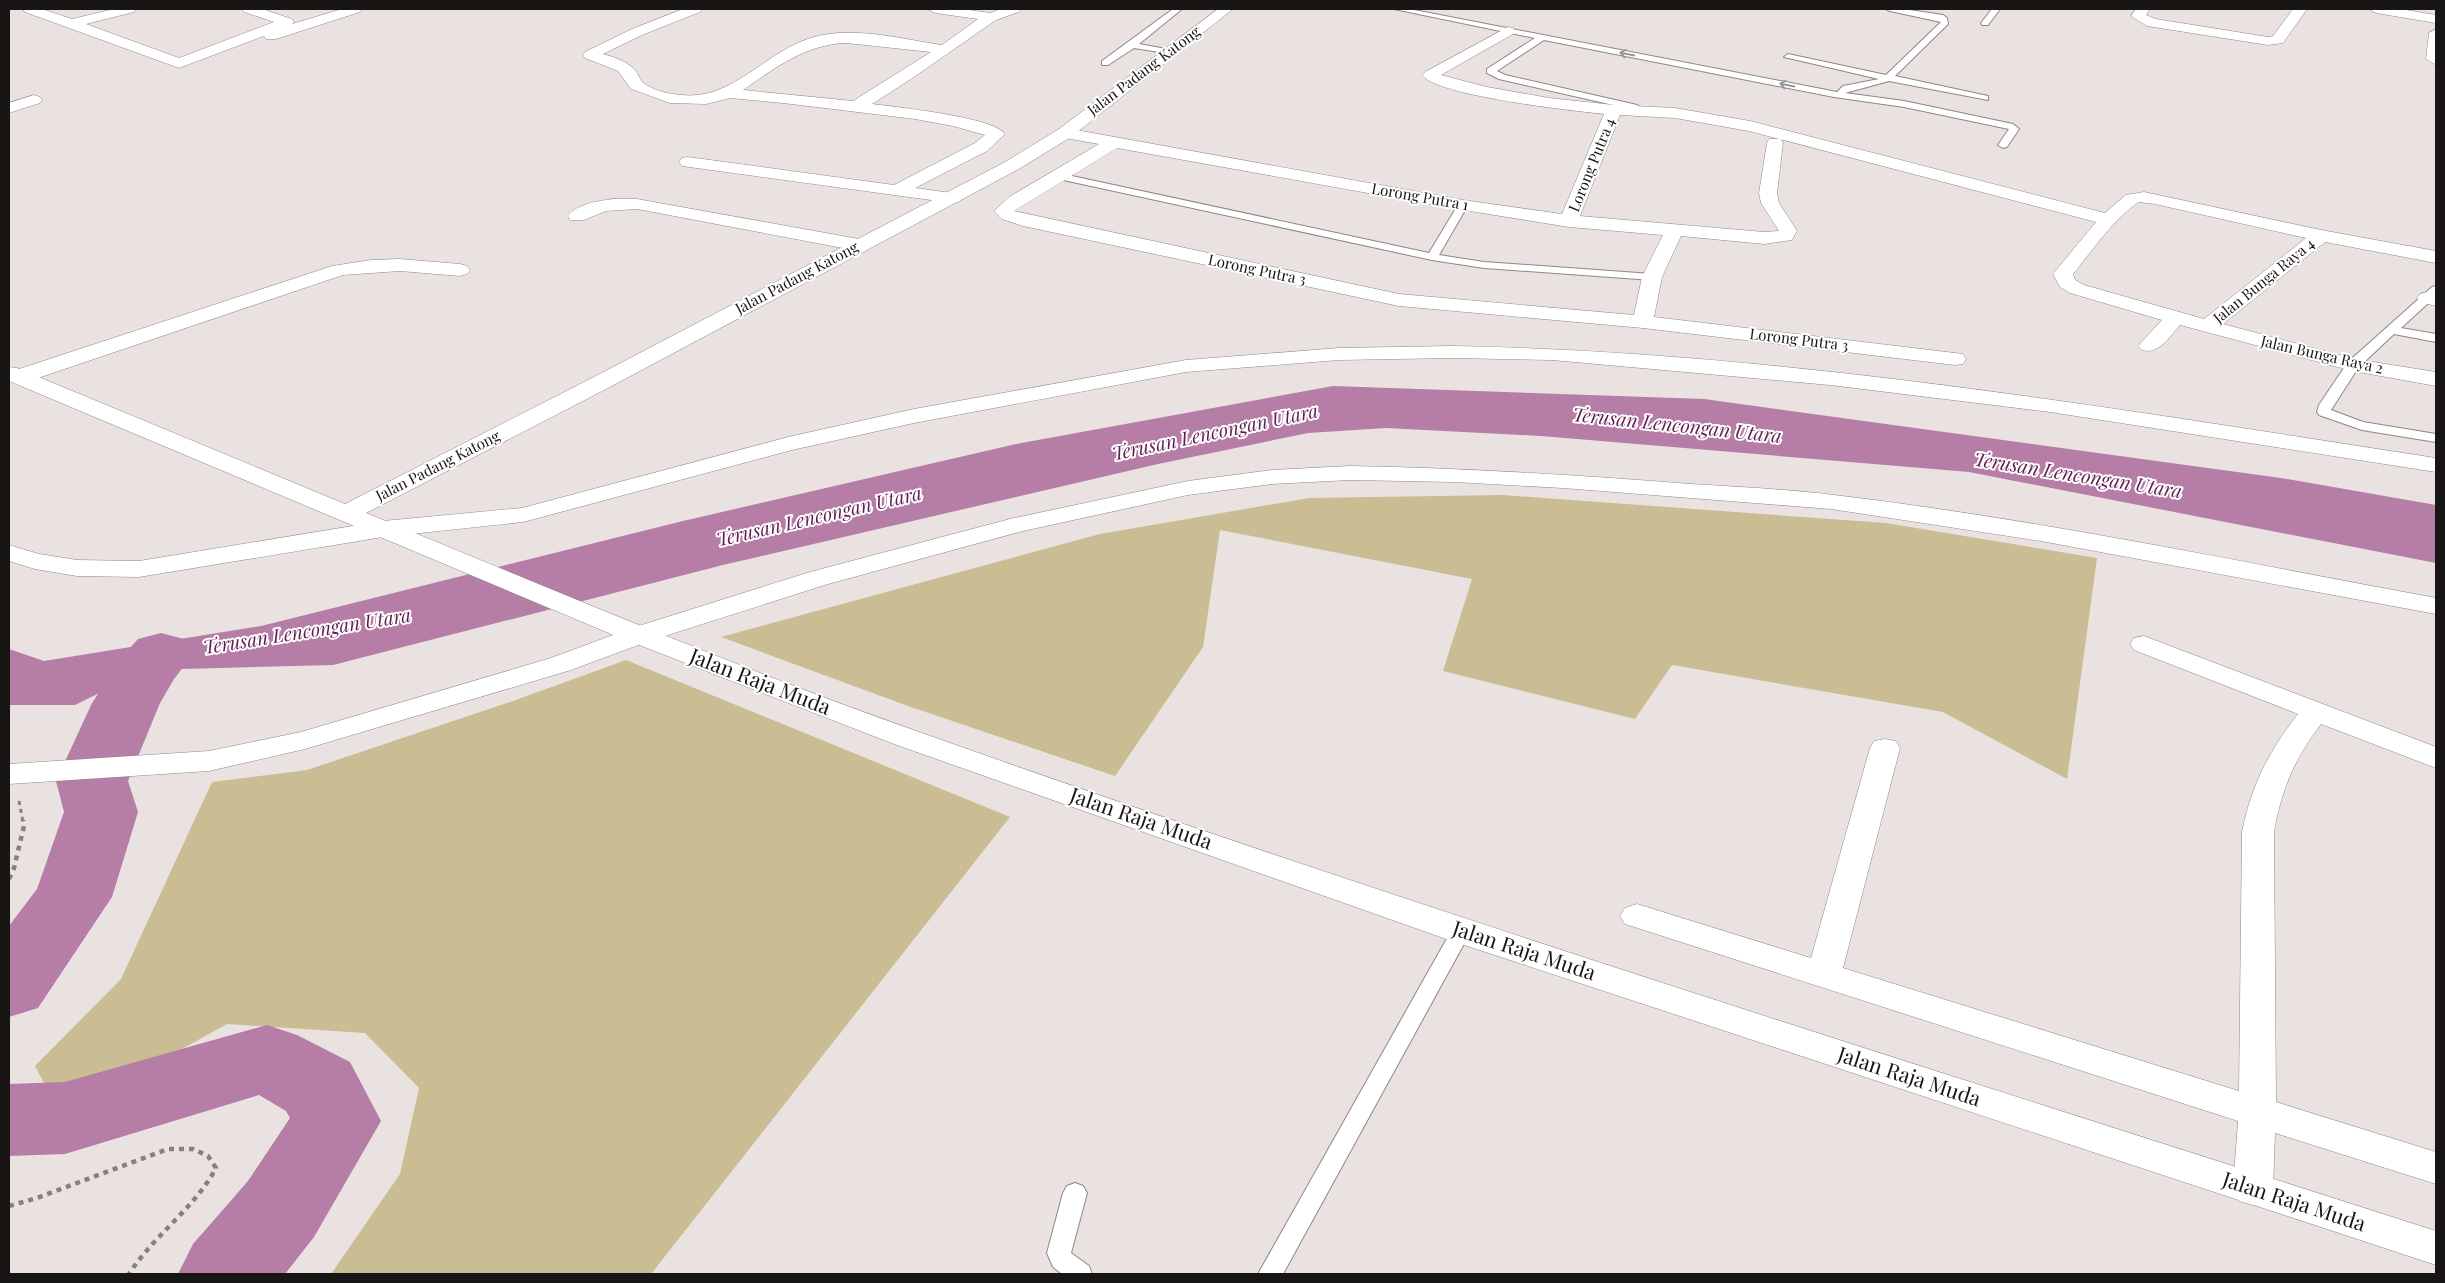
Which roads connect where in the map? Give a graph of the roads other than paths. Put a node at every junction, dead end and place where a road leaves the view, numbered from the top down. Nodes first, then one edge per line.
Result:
1 (30, 9) edge
2 (129, 9) edge
3 (249, 9) edge
4 (354, 9) edge
5 (695, 9) edge
6 (935, 9) edge
7 (1014, 9) edge
8 (1178, 9) edge
9 (1226, 9) edge
10 (1398, 9) edge
11 (1438, 9) edge
12 (1890, 9) edge
13 (1996, 9) edge
14 (2143, 9) edge
15 (2300, 9) edge
16 (2376, 9) edge
17 (1472, 16) junction
18 (991, 17) junction
19 (2436, 19) edge
20 (1461, 22) junction
21 (1985, 23) dead end
22 (71, 24) junction
23 (1508, 31) junction
24 (2436, 34) edge
25 (1541, 38) junction
26 (1132, 45) junction
27 (942, 49) junction
28 (1169, 52) junction
29 (1788, 57) dead end
30 (2434, 59) dead end
31 (179, 63) junction
32 (1105, 63) dead end
33 (1889, 77) junction
34 (1848, 87) junction
35 (728, 93) junction
36 (1834, 94) junction
37 (1985, 98) dead end
38 (34, 100) dead end
39 (1904, 104) junction
40 (854, 107) junction
41 (9, 108) edge
42 (1614, 110) junction
43 (1638, 111) junction
44 (1065, 133) junction
45 (1113, 143) junction
46 (1775, 144) dead end
47 (2003, 145) dead end
48 (688, 162) dead end
49 (1058, 176) junction
50 (899, 189) junction
51 (953, 198) junction
52 (1463, 205) junction
53 (577, 216) dead end
54 (2110, 220) junction
55 (1569, 221) junction
56 (1674, 232) junction
57 (2321, 236) junction
58 (859, 245) junction
59 (1432, 257) junction
60 (2436, 257) edge
61 (460, 270) dead end
62 (1652, 277) junction
63 (2433, 296) edge
64 (2176, 317) junction
65 (1643, 322) junction
66 (2208, 326) junction
67 (2392, 330) junction
68 (2436, 338) edge
69 (2149, 346) dead end
70 (1955, 359) dead end
71 (2353, 365) junction
72 (13, 375) edge
73 (2436, 379) edge
74 (2436, 438) edge
75 (2436, 465) edge
76 (346, 513) junction
77 (383, 529) junction
78 (9, 553) edge
79 (2436, 606) edge
80 (630, 631) junction
81 (2144, 644) dead end
82 (2315, 712) junction
83 (1885, 748) dead end
84 (2436, 758) edge
85 (11, 774) edge
86 (1637, 916) dead end
87 (1462, 931) junction
88 (1824, 974) junction
89 (2257, 1113) junction
90 (2436, 1168) edge
91 (2253, 1189) junction
92 (1075, 1193) dead end
93 (2436, 1248) edge
94 (1080, 1274) edge
95 (1270, 1274) edge

1 - 22 street
2 - 22 street
3 - 31 street
4 - 31 street
5 - 35 street
6 - 18 street
7 - 18 street
8 - 26 lane
9 - 28 street, Jalan Padang Katong
10 - 20 lane
11 - 17 lane
12 - 33 lane
13 - 21 lane
14 - 15 street
16 - 19 street
17 - 20 lane
17 - 34 lane
18 - 27 street
20 - 23 lane
22 - 31 street
23 - 25 lane
23 - 42 street
24 - 30 street
36 -> 25 lane
25 - 43 lane
26 - 28 lane
26 - 32 lane
27 - 35 street
27 - 40 street
28 - 44 street, Jalan Padang Katong
29 - 33 lane
33 - 34 lane
33 - 37 lane
34 - 36 lane
34 - 39 lane
35 - 40 street
36 - 39 lane
38 - 41 street
39 - 47 lane
40 - 50 street
42 - 43 street
42 - 55 street, Lorong Putra 4
43 - 54 street
44 - 45 street, Lorong Putra 1
44 - 51 street, Jalan Padang Katong
45 - 49 street, Lorong Putra 3
45 - 52 street, Lorong Putra 1
46 - 56 street, Lorong Putra 1
48 - 50 street
49 - 59 lane
49 - 65 street, Lorong Putra 3
50 - 51 street
51 - 58 street, Jalan Padang Katong
52 - 55 street, Lorong Putra 1
52 - 59 lane
53 - 58 street
54 - 57 street
54 - 64 street, Jalan Bunga Raya 2
55 - 56 street, Lorong Putra 1
56 - 62 street
57 - 60 street
57 - 66 street, Jalan Bunga Raya 4
58 - 76 street, Jalan Padang Katong
59 - 62 lane
61 - 72 street
62 - 65 street
63 - 67 lane
64 - 66 street, Jalan Bunga Raya 2
64 - 69 street
65 - 70 street, Lorong Putra 3
66 - 71 street, Jalan Bunga Raya 2
67 - 68 lane
67 - 71 lane
71 - 73 street, Jalan Bunga Raya 2
71 - 74 lane
72 - 76 street, Jalan Raja Muda
75 - 77 street
76 - 77 street, Jalan Raja Muda
77 - 78 street
77 - 80 street, Jalan Raja Muda
79 - 80 street
80 - 85 street
80 - 87 street, Jalan Raja Muda
81 - 82 street
82 - 84 street
82 - 89 street
83 - 88 street
86 - 88 street
87 - 91 street, Jalan Raja Muda
87 - 95 lane
88 - 89 street
89 - 90 street
89 - 91 street
91 - 93 street, Jalan Raja Muda
92 - 94 lane

